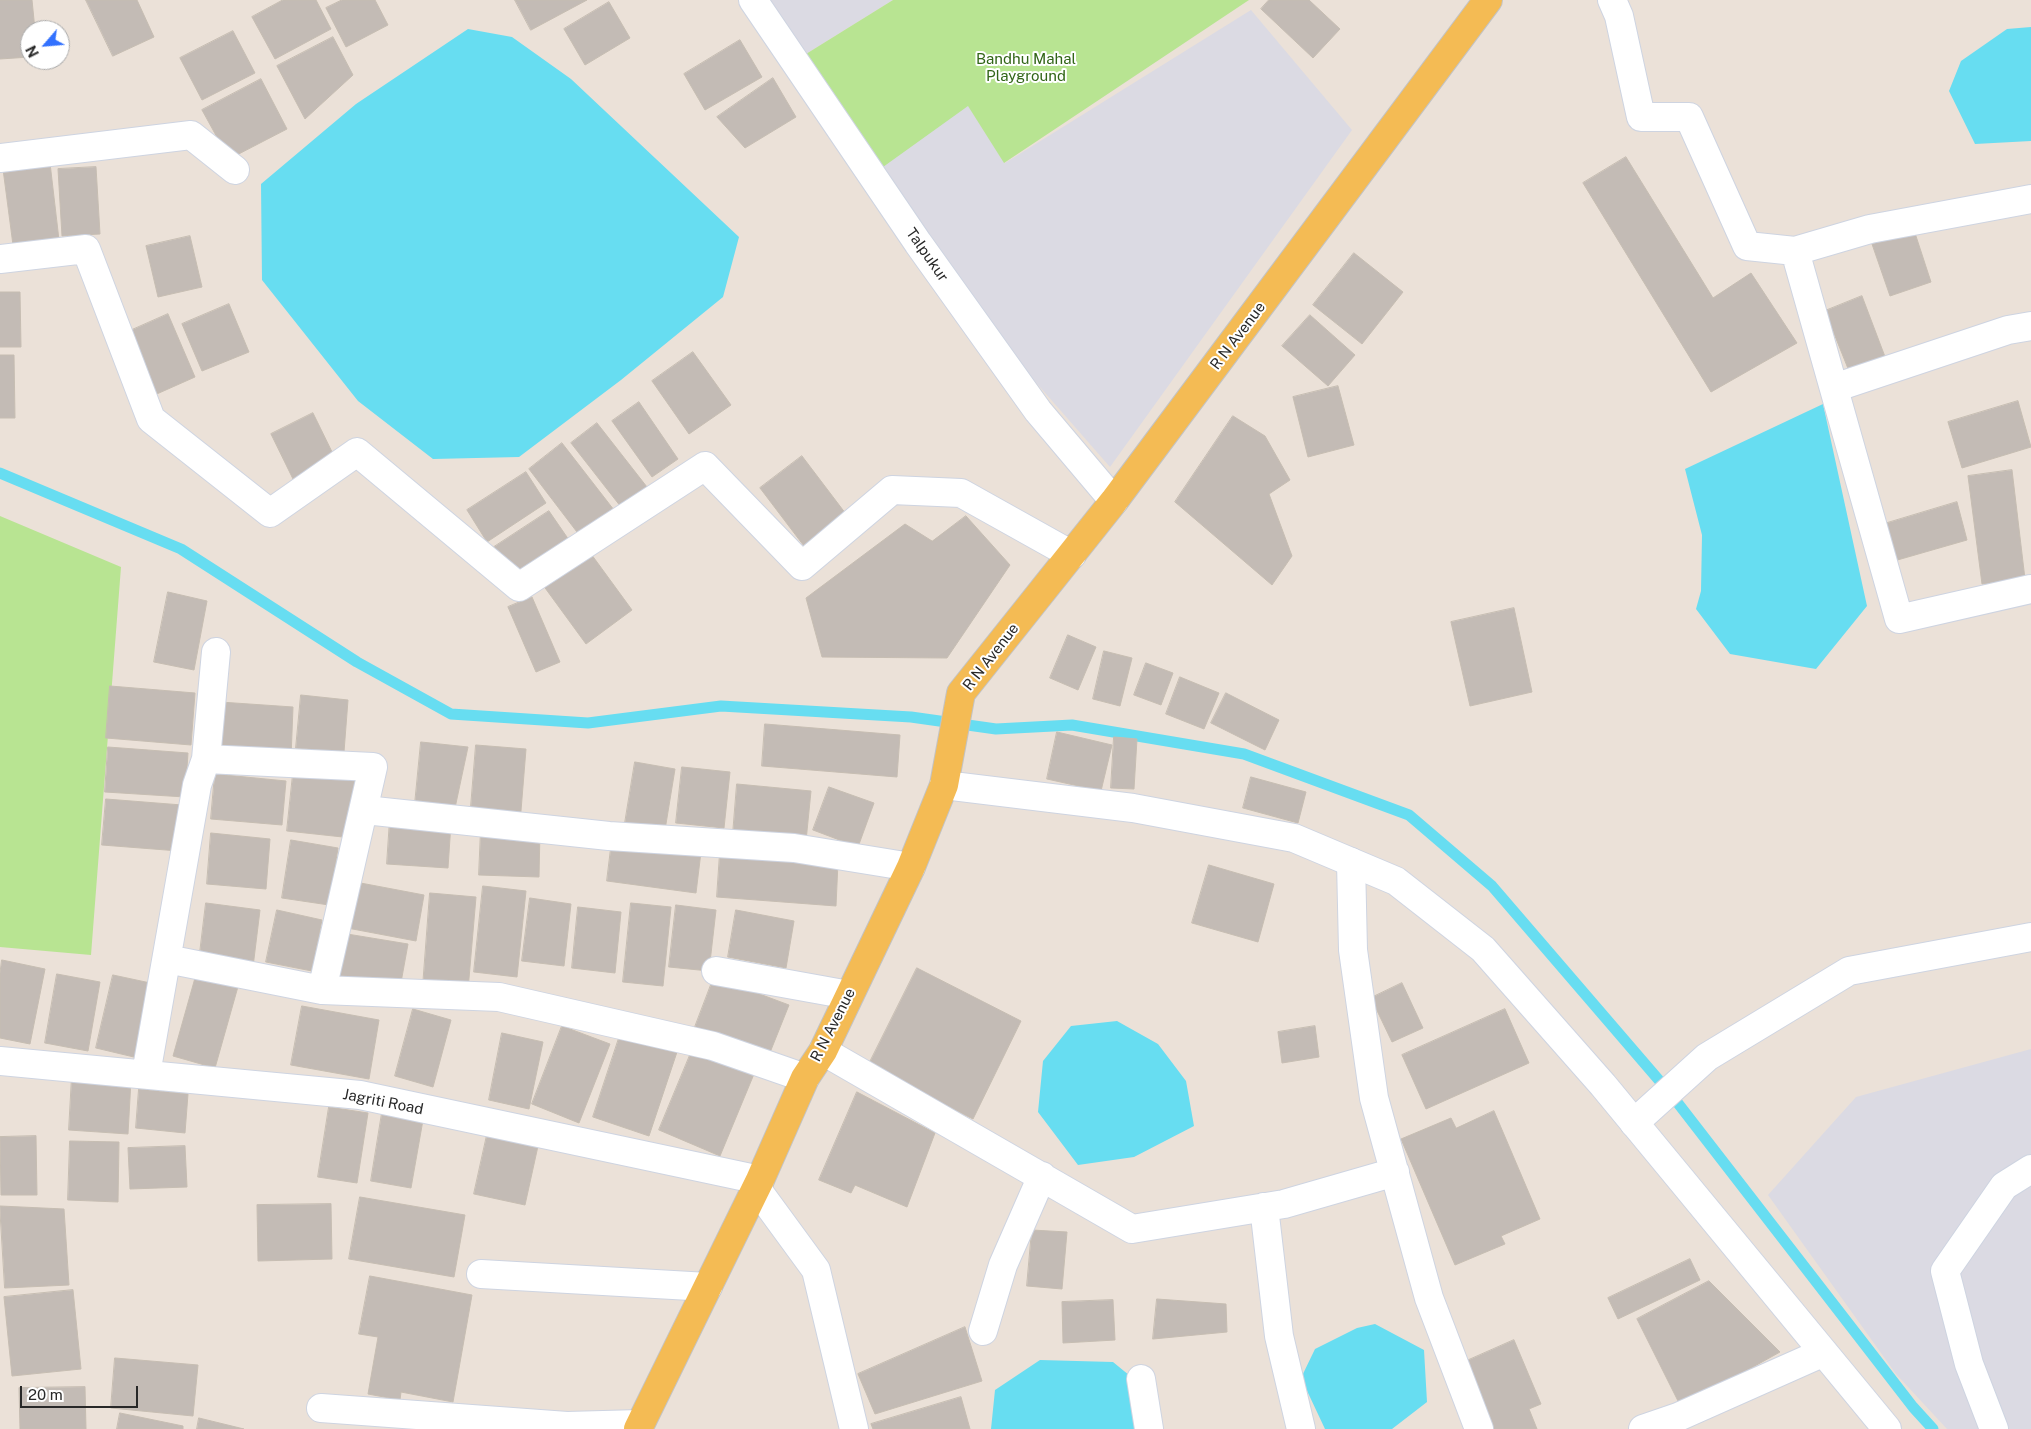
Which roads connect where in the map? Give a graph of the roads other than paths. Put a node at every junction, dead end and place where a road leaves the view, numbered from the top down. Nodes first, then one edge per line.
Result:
1 (754, 0) edge
2 (1488, 0) edge
3 (1612, 0) edge
4 (0, 158) edge
5 (235, 170) dead end
6 (2031, 199) edge
7 (1795, 251) junction
8 (0, 259) edge
9 (2031, 326) edge
10 (1834, 388) junction
11 (1114, 501) junction
12 (1072, 555) junction
13 (2031, 589) edge
14 (216, 652) dead end
15 (206, 759) junction
16 (944, 785) junction
17 (365, 810) junction
18 (1351, 862) junction
19 (911, 867) junction
20 (2031, 937) edge
21 (167, 959) junction
22 (716, 971) dead end
23 (322, 990) junction
24 (849, 995) junction
25 (822, 1051) junction
26 (0, 1061) edge
27 (146, 1074) junction
28 (805, 1078) junction
29 (1634, 1123) junction
30 (2031, 1169) edge
31 (1394, 1172) junction
32 (1042, 1176) junction
33 (758, 1184) junction
34 (1264, 1207) junction
35 (481, 1274) dead end
36 (708, 1286) junction
37 (983, 1331) dead end
38 (1822, 1353) junction
39 (1142, 1379) dead end
40 (321, 1408) dead end
41 (639, 1427) edge
42 (854, 1429) edge
43 (1150, 1429) edge
44 (1301, 1429) edge
45 (1479, 1429) edge
46 (1643, 1429) edge
47 (1887, 1429) edge
48 (1994, 1429) edge

1 - 11 street, Talpukur
2 - 11 main road, R N Avenue
3 - 7 street
4 - 5 street
6 - 7 street
7 - 10 street
8 - 12 street
9 - 10 street
10 - 13 street
11 - 12 main road, R N Avenue
12 - 16 main road, R N Avenue
14 - 15 street
15 - 17 street
15 - 21 street
16 - 18 street
16 - 19 main road, R N Avenue
17 - 19 street
17 - 23 street
18 - 29 street
18 - 31 street
19 - 24 main road, R N Avenue
20 - 29 street
21 - 23 street
21 - 27 street
22 - 24 street
23 - 28 street
24 - 25 main road, R N Avenue
25 - 28 main road, R N Avenue
25 - 32 street
26 - 27 street, Jagriti Road
27 - 33 street, Jagriti Road
28 - 33 main road, R N Avenue
29 - 38 street
30 - 48 street
31 - 34 street
31 - 45 street
32 - 34 street
32 - 37 street
33 - 36 main road, R N Avenue
33 - 42 street
34 - 44 street
35 - 36 street
36 - 41 main road, R N Avenue
38 - 46 street
38 - 47 street
39 - 43 street
40 - 41 street

